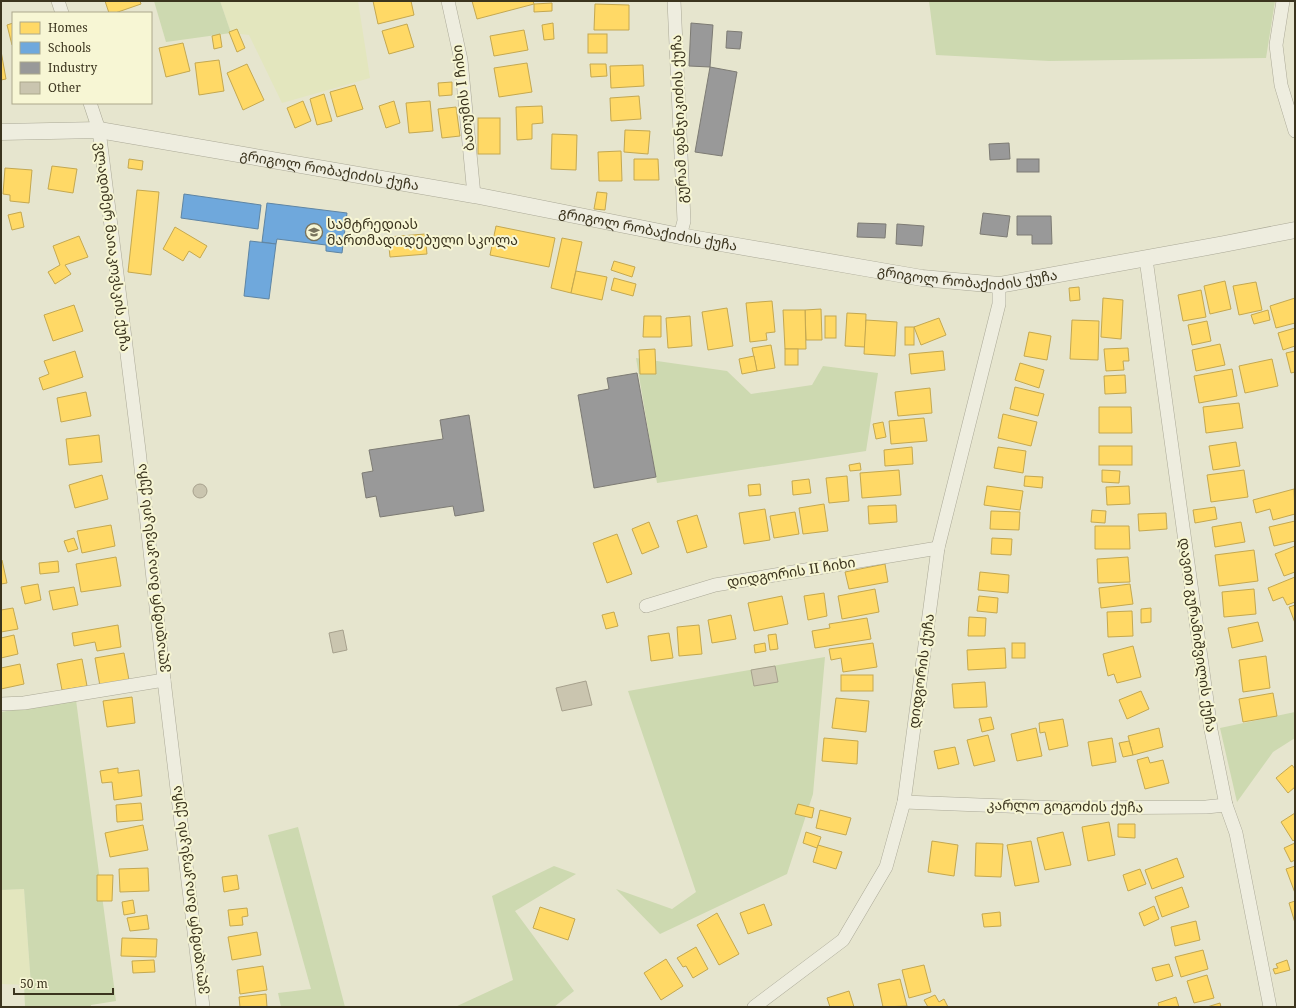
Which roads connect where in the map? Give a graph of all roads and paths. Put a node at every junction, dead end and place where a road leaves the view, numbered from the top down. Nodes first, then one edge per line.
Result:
1 (58, 1) edge
2 (448, 1) edge
3 (674, 1) edge
4 (1283, 1) edge
5 (62, 12) edge
6 (90, 104) edge
7 (99, 130) junction
8 (1295, 131) edge
9 (1, 132) edge
10 (474, 195) junction
11 (1295, 230) edge
12 (680, 236) junction
13 (1146, 259) junction
14 (999, 285) junction
15 (938, 548) junction
16 (646, 606) dead end
17 (164, 680) junction
18 (1, 704) edge
19 (904, 802) junction
20 (1226, 804) junction
21 (203, 1007) edge
22 (754, 1007) edge
23 (1270, 1007) edge

1 - 5 street
2 - 10 street, ბათუმის I ჩიხი
3 - 12 street, გურამ ფანჯიკიძის ქუჩა
4 - 8 street
6 - 7 street, ვლადიმერ მაიაკოვსკის ქუჩა
7 - 9 street, გრიგოლ რობაქიძის ქუჩა
7 - 10 street, გრიგოლ რობაქიძის ქუჩა
7 - 17 street, ვლადიმერ მაიაკოვსკის ქუჩა
10 - 12 street, გრიგოლ რობაქიძის ქუჩა
11 - 13 street, გრიგოლ რობაქიძის ქუჩა
12 - 14 street, გრიგოლ რობაქიძის ქუჩა
13 - 14 street, გრიგოლ რობაქიძის ქუჩა
13 - 20 street, დავით გურამიშვილის ქუჩა
14 - 15 street, დიდგორის ქუჩა
15 - 16 street, დიდგორის II ჩიხი
15 - 19 street, დიდგორის ქუჩა
17 - 18 street
17 - 21 street, ვლადიმერ მაიაკოვსკის ქუჩა
19 - 20 street, კარლო გოგოძის ქუჩა
19 - 22 street, დიდგორის ქუჩა
20 - 23 street, დავით გურამიშვილის ქუჩა

